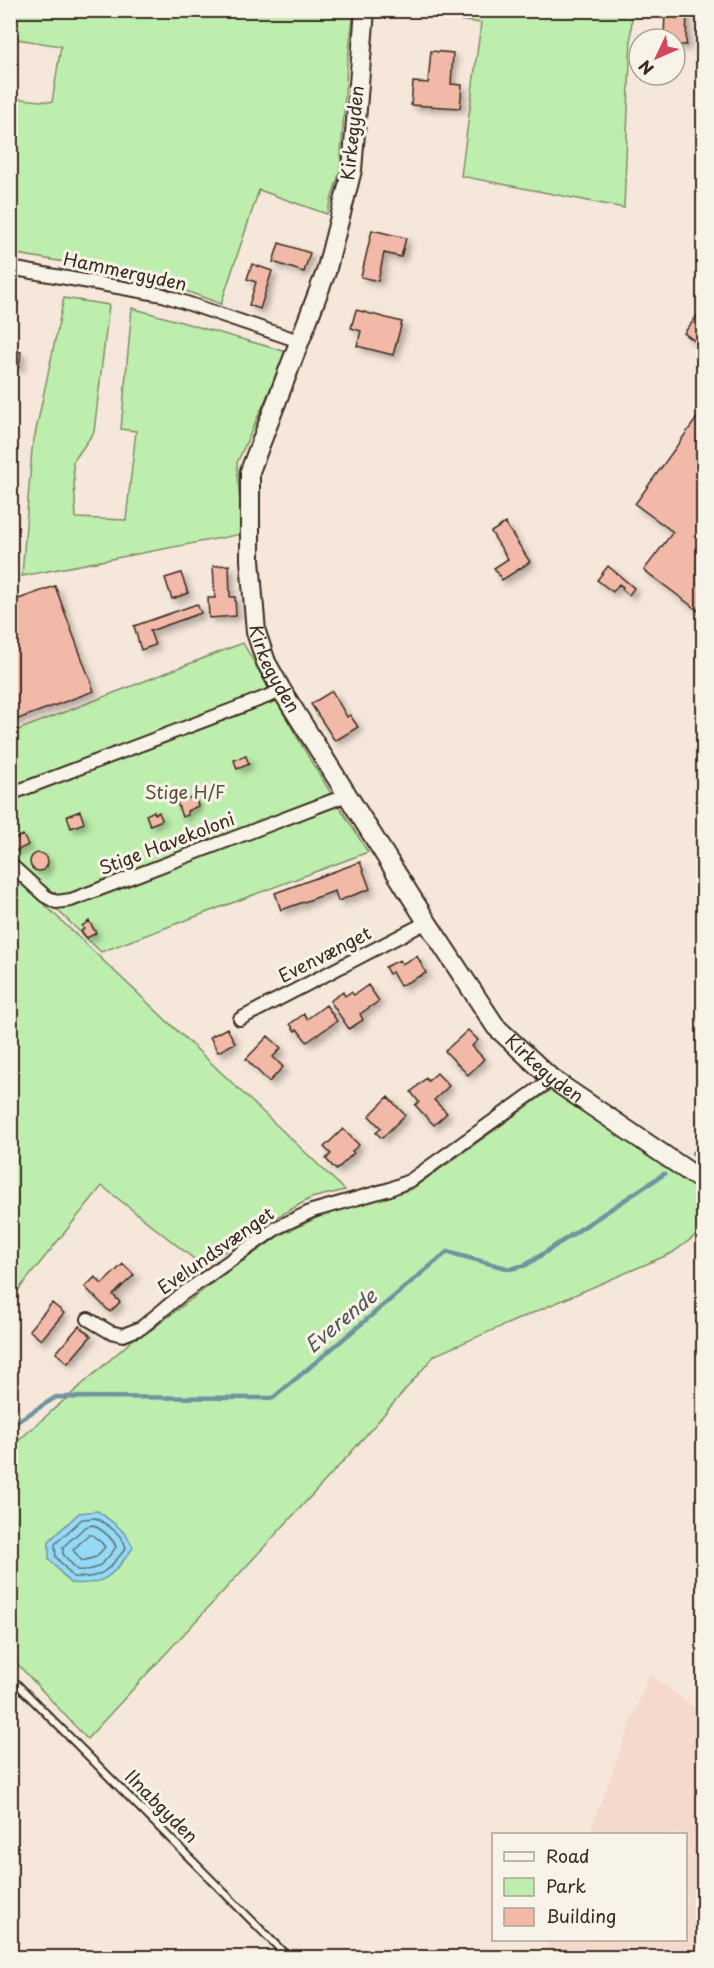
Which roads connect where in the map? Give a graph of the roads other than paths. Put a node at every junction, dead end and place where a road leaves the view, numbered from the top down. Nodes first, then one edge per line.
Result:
1 (365, 10) edge
2 (10, 268) edge
3 (299, 341) junction
4 (282, 691) junction
5 (10, 794) edge
6 (347, 795) junction
7 (10, 864) edge
8 (427, 922) junction
9 (240, 1019) dead end
10 (552, 1079) junction
11 (704, 1182) edge
12 (88, 1319) dead end
13 (10, 1677) edge
14 (289, 1958) edge

1 - 3 street, Kirkegyden
2 - 3 street, Hammergyden
3 - 4 street, Kirkegyden
4 - 5 street
4 - 6 street, Kirkegyden
6 - 7 street, Stige Havekoloni
6 - 8 street, Kirkegyden
8 - 9 street, Evenvænget
8 - 10 street, Kirkegyden
10 - 11 street, Kirkegyden
10 - 12 street, Evelundsvænget
13 - 14 lane, Ilnabgyden

